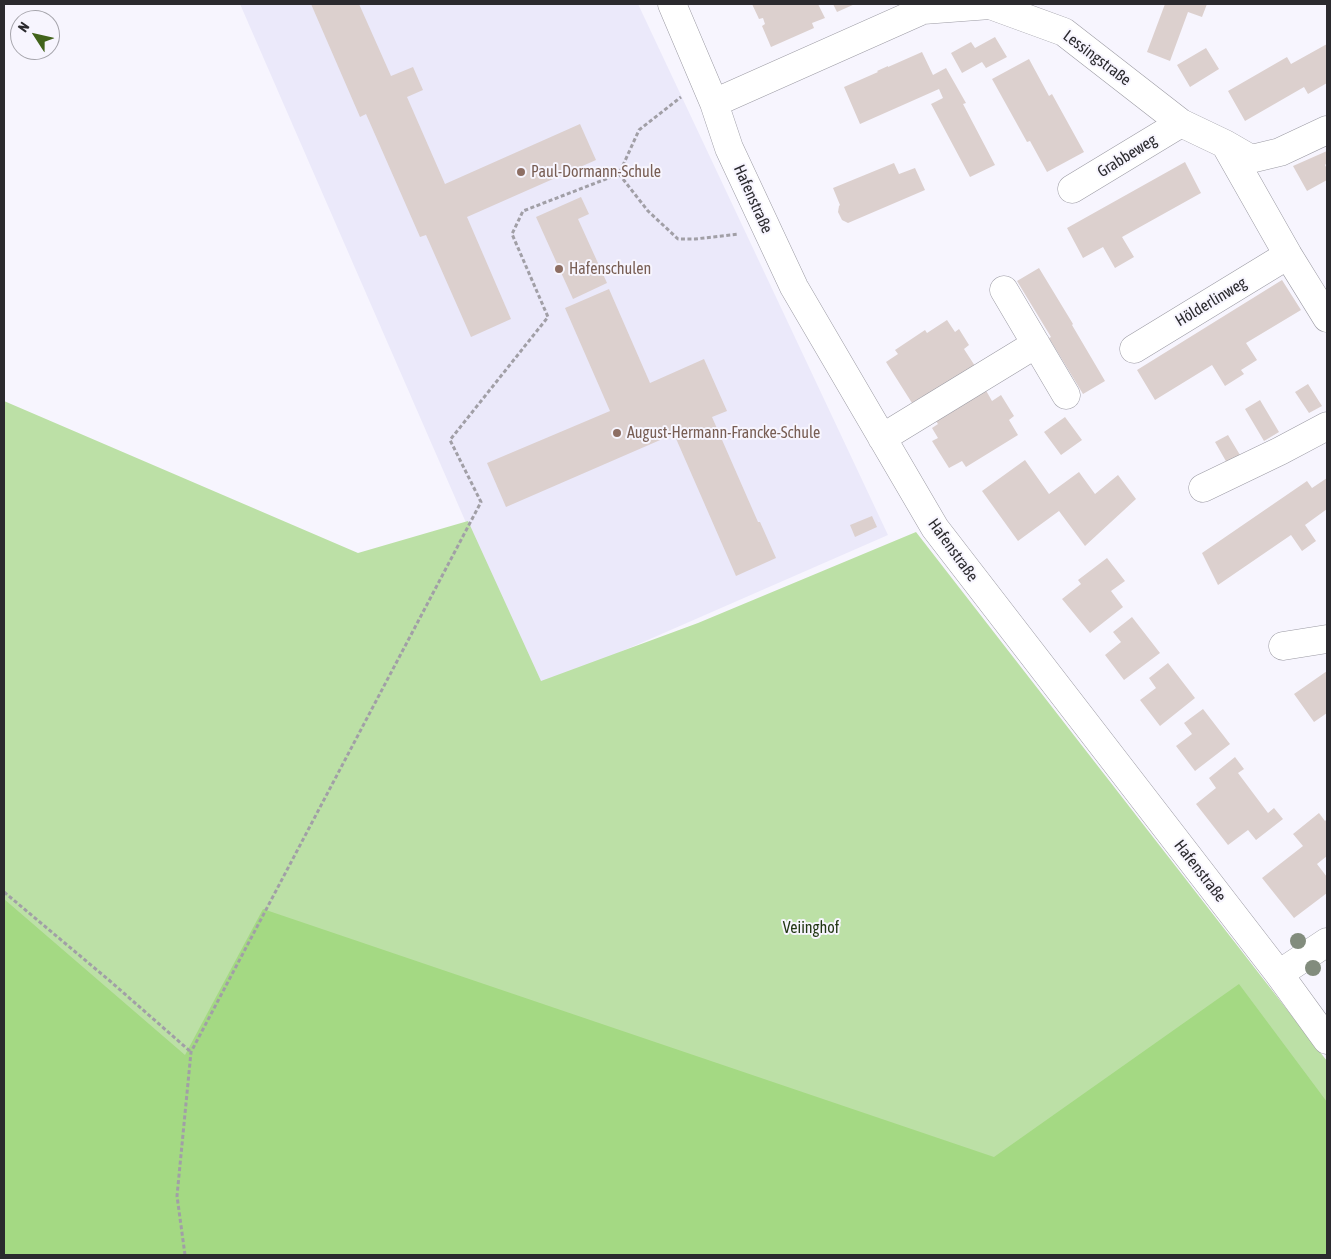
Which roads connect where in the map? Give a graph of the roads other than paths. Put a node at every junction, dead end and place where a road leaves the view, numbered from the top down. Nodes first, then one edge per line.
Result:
1 (672, 4) edge
2 (714, 103) junction
3 (1181, 123) junction
4 (1327, 130) edge
5 (1225, 144) junction
6 (1072, 189) dead end
7 (1288, 255) junction
8 (1004, 290) dead end
9 (1327, 318) edge
10 (1036, 344) junction
11 (1134, 349) dead end
12 (1066, 395) dead end
13 (1327, 426) edge
14 (882, 438) junction
15 (1203, 488) dead end
16 (1327, 638) edge
17 (1283, 646) dead end
18 (1327, 942) edge
19 (1279, 974) junction
20 (1327, 1040) edge

1 - 2 street, Hafenstraße
2 - 3 street, Lessingstraße
2 - 14 street, Hafenstraße
3 - 5 street, Lessingstraße
3 - 6 street, Grabbeweg
4 - 5 street, Lessingstraße
5 - 7 street
7 - 9 street
7 - 11 street, Hölderlinweg
8 - 10 street
10 - 12 street
10 - 14 street
13 - 15 street
14 - 19 street, Hafenstraße
16 - 17 street
18 - 19 street
19 - 20 street, Hafenstraße

